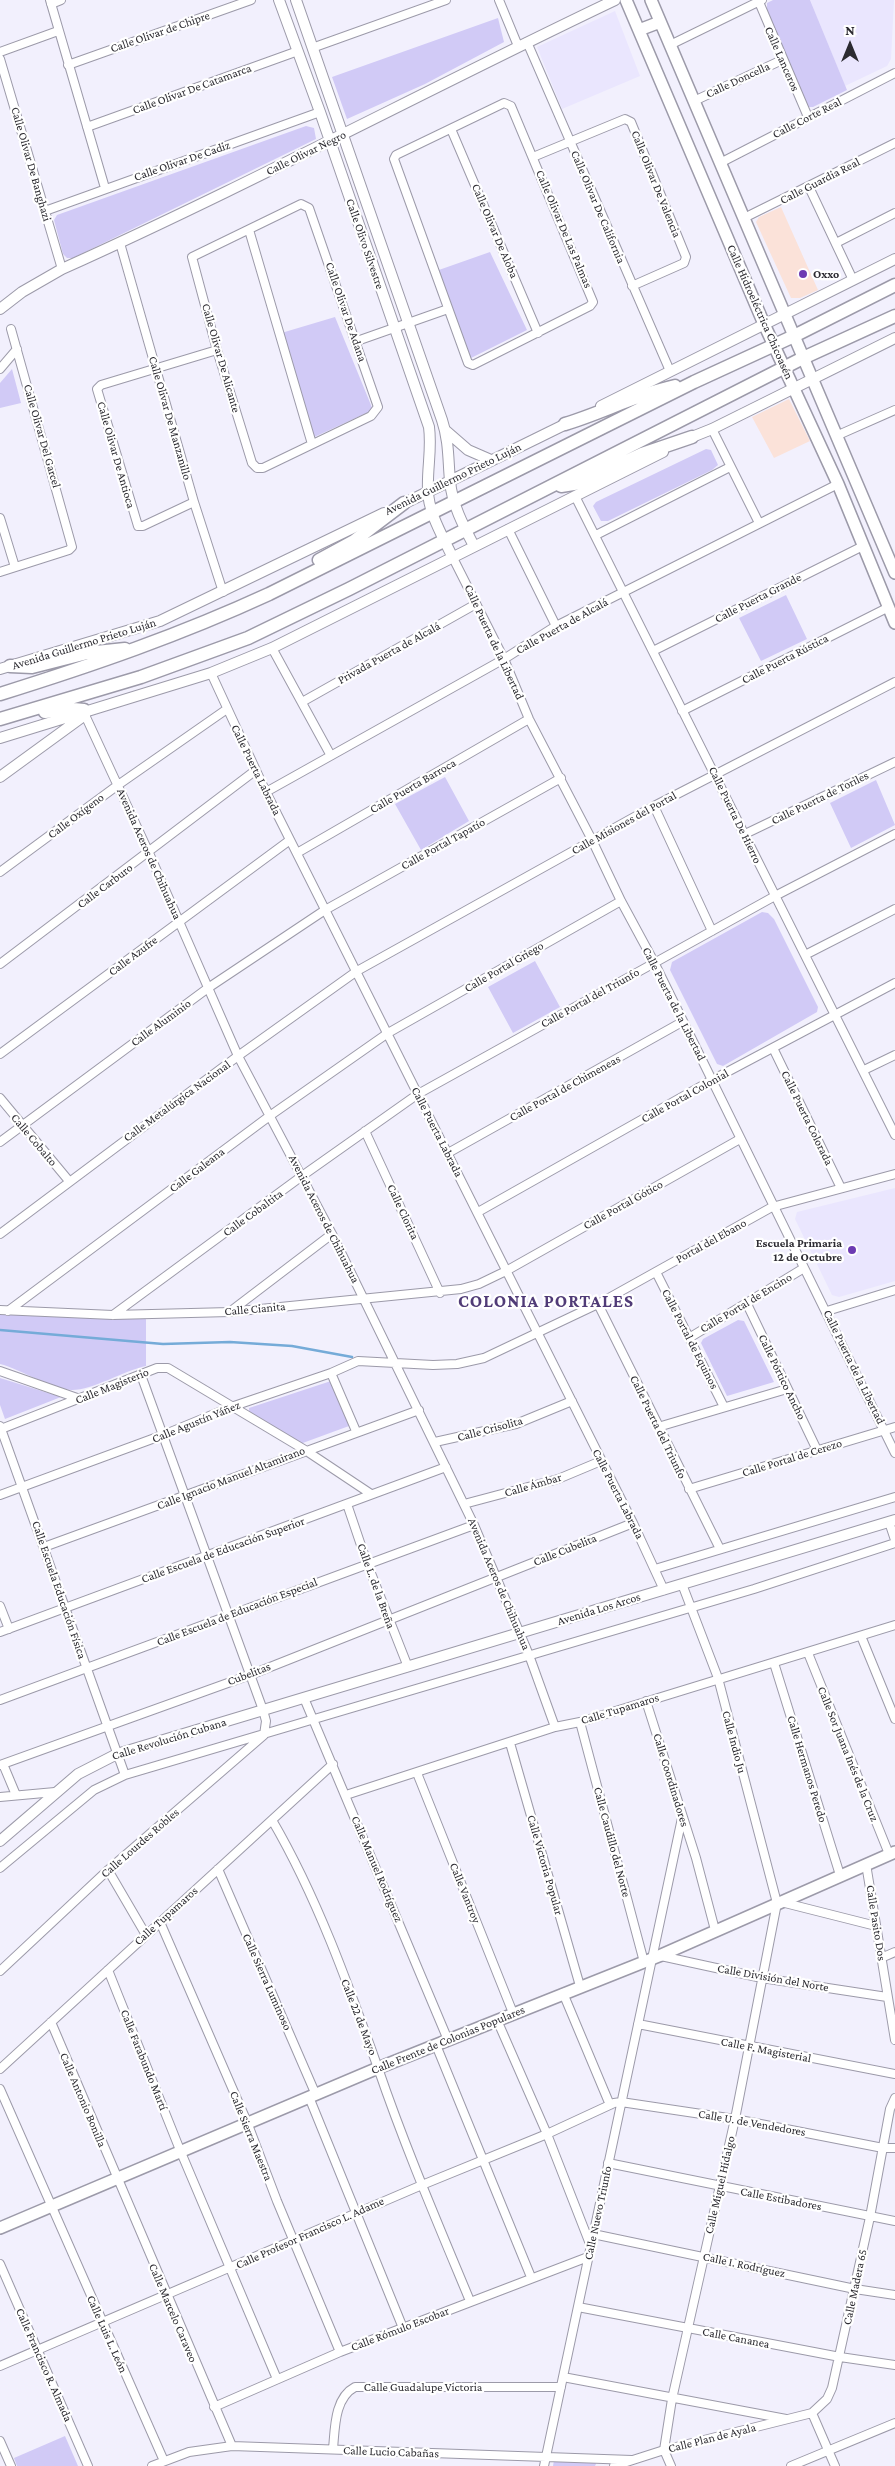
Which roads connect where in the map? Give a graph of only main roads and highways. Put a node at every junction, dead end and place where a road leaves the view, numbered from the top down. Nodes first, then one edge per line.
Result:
1 (626, 0) edge
2 (651, 0) edge
3 (660, 22) junction
4 (639, 30) junction
5 (895, 284) edge
6 (895, 316) edge
7 (794, 336) junction
8 (774, 345) junction
9 (803, 358) junction
10 (785, 368) junction
11 (694, 382) junction
12 (564, 424) road end
13 (692, 437) road end
14 (544, 490) junction
15 (404, 503) road end
16 (895, 574) edge
17 (269, 594) junction
18 (895, 623) edge
19 (142, 647) junction
20 (5, 668) edge
21 (0, 694) edge
22 (84, 712) road end
23 (3, 718) edge
24 (892, 1853) edge
25 (0, 2228) edge

1 - 4 main road, Calle Hidroeléctrica Chicoasén
2 - 3 main road, Calle Hidroeléctrica Chicoasén
3 - 4 main road
3 - 7 main road, Calle Hidroeléctrica Chicoasén
4 - 8 main road, Calle Hidroeléctrica Chicoasén
5 - 7 main road, Avenida Guillermo Prieto Luján
6 - 9 main road
7 - 8 main road, Avenida Guillermo Prieto Luján
7 - 9 main road, Calle Hidroeléctrica Chicoasén
8 - 10 main road, Calle Hidroeléctrica Chicoasén
8 - 11 main road, Avenida Guillermo Prieto Luján
9 - 10 main road
9 - 16 main road, Calle Hidroeléctrica Chicoasén
10 - 14 main road
10 - 18 main road, Calle Hidroeléctrica Chicoasén
11 - 12 main road
11 - 17 main road, Avenida Guillermo Prieto Luján
13 - 14 main road
14 - 23 main road
15 - 17 main road
17 - 19 main road, Avenida Guillermo Prieto Luján
19 - 20 main road
19 - 21 main road, Avenida Guillermo Prieto Luján
22 - 23 main road
24 - 25 main road, Calle Frente de Colonias Populares

